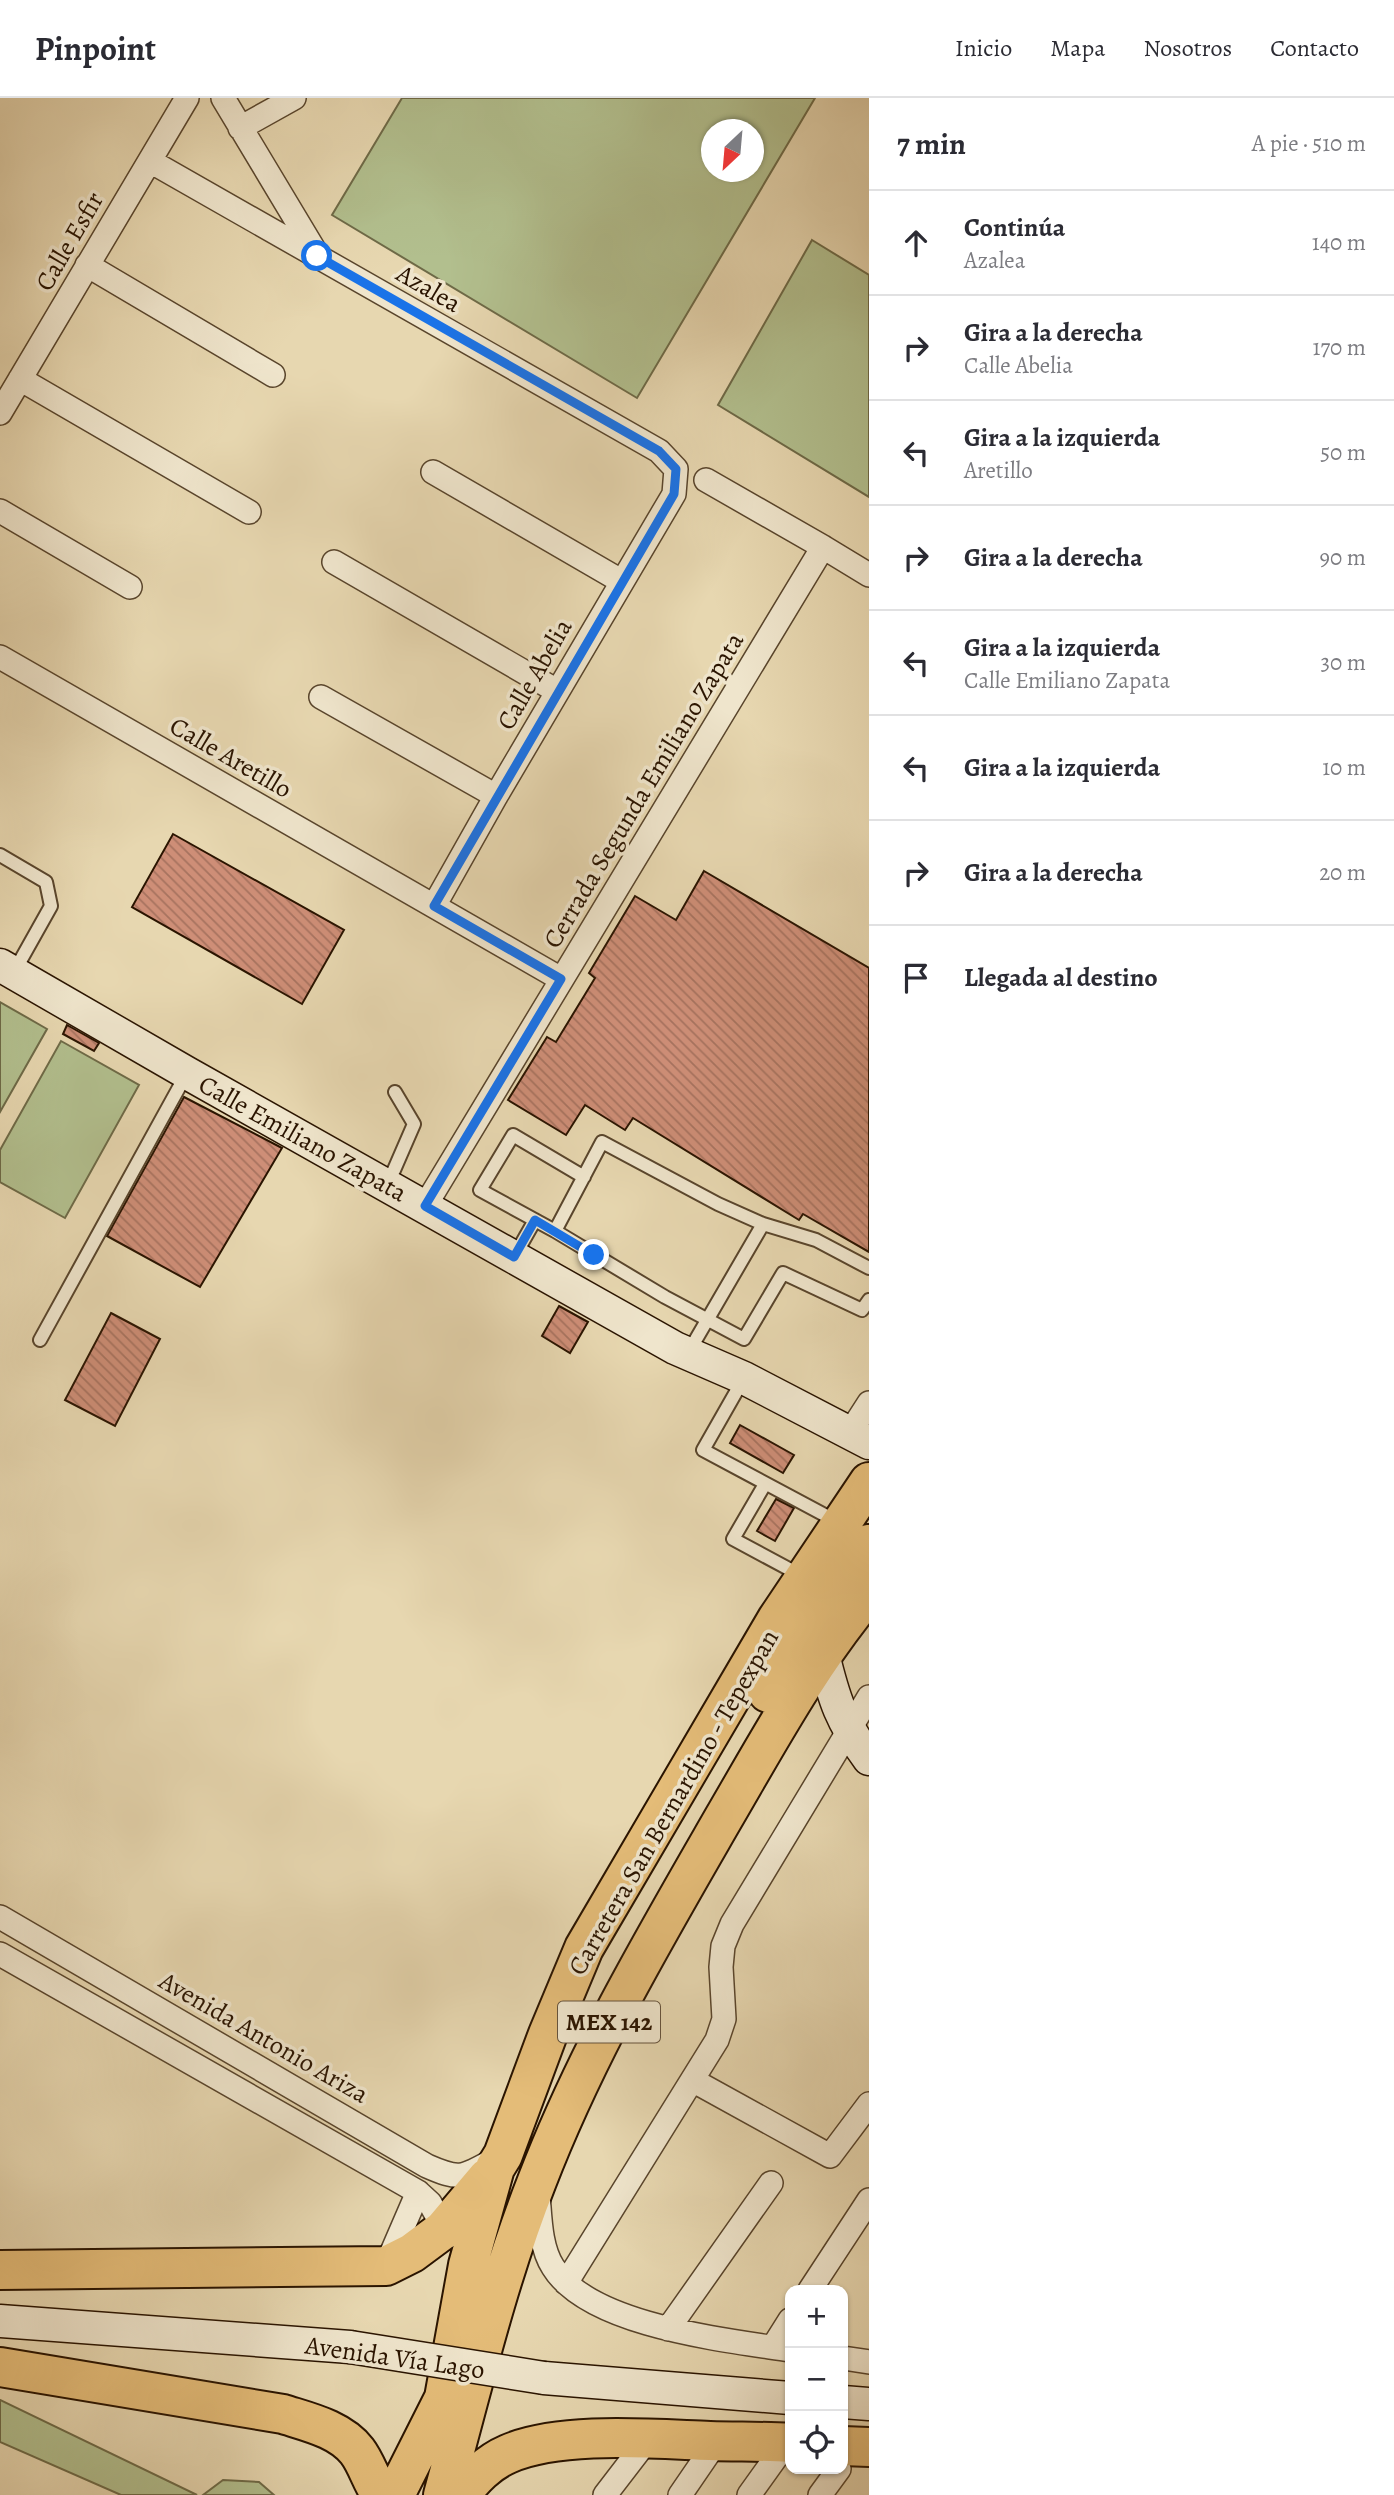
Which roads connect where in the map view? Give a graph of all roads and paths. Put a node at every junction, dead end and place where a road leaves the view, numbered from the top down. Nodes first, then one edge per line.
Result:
1 (187, 98) edge
2 (223, 98) edge
3 (295, 98) edge
4 (240, 128) junction
5 (150, 161) junction
6 (317, 256) junction
7 (88, 265) junction
8 (273, 375) dead end
9 (20, 379) junction
10 (0, 413) edge
11 (676, 469) joint
12 (433, 472) dead end
13 (706, 480) dead end
14 (0, 511) edge
15 (249, 512) dead end
16 (823, 547) junction
17 (334, 562) dead end
18 (869, 575) edge
19 (621, 581) junction
20 (130, 587) dead end
21 (0, 657) edge
22 (557, 691) junction
23 (321, 697) dead end
24 (496, 796) junction
25 (0, 855) edge
26 (434, 906) junction
27 (7, 969) edge
28 (561, 979) junction
29 (187, 1073) junction
30 (395, 1092) dead end
31 (584, 1177) junction
32 (385, 1184) junction
33 (425, 1206) junction
34 (535, 1220) junction
35 (763, 1224) junction
36 (555, 1231) junction
37 (514, 1257) junction
38 (869, 1268) edge
39 (869, 1300) edge
40 (707, 1319) junction
41 (40, 1340) dead end
42 (687, 1354) junction
43 (744, 1378) junction
44 (869, 1403) edge
45 (859, 1438) edge
46 (869, 1482) edge
47 (765, 1484) junction
48 (855, 1534) edge
49 (805, 1578) junction
50 (869, 1593) edge
51 (823, 1654) junction
52 (869, 1697) edge
53 (848, 1731) junction
54 (869, 1759) edge
55 (0, 1917) edge
56 (27, 1932) junction
57 (4, 1956) edge
58 (694, 2081) junction
59 (869, 2105) edge
60 (513, 2169) junction
61 (771, 2183) dead end
62 (418, 2192) junction
63 (869, 2200) edge
64 (443, 2230) junction
65 (468, 2265) junction
66 (386, 2266) junction
67 (0, 2270) edge
68 (566, 2283) junction
69 (813, 2285) edge
70 (0, 2321) edge
71 (668, 2329) junction
72 (782, 2348) edge
73 (848, 2359) edge
74 (869, 2362) edge
75 (0, 2367) edge
76 (444, 2398) junction
77 (785, 2398) edge
78 (848, 2402) edge
79 (869, 2404) edge
80 (648, 2439) junction
81 (717, 2441) junction
82 (785, 2443) edge
83 (785, 2448) edge
84 (850, 2455) edge
85 (381, 2495) edge
86 (395, 2495) edge
87 (443, 2495) edge
88 (460, 2495) edge
89 (605, 2495) edge
90 (680, 2495) edge
91 (750, 2495) edge
92 (820, 2495) edge

1 - 5 street, Calle Esfir
2 - 4 street
3 - 4 street
4 - 6 street
5 - 6 street, Azalea
5 - 7 street, Calle Esfir
6 - 11 street, Azalea
7 - 8 street
7 - 9 street, Calle Esfir
9 - 10 street, Calle Esfir
9 - 15 street
11 - 19 street, Calle Abelia
12 - 19 street
13 - 16 street
14 - 20 street
16 - 18 street
16 - 28 street, Cerrada Segunda Emiliano Zapata
17 - 22 street
19 - 22 street, Calle Abelia
21 - 26 street, Calle Aretillo
22 - 24 street, Calle Abelia
23 - 24 street
24 - 26 street, Calle Abelia
25 - 27 lane
26 - 28 street, Calle Aretillo
27 - 29 main road, Calle Emiliano Zapata
28 - 33 street, Cerrada Segunda Emiliano Zapata
29 - 32 main road, Calle Emiliano Zapata
29 - 41 lane
30 - 32 lane
31 - 34 lane
31 - 35 lane
31 - 36 lane
32 - 33 main road, Calle Emiliano Zapata
33 - 37 main road, Calle Emiliano Zapata
34 - 36 lane
34 - 37 lane
35 - 38 lane
35 - 40 lane
36 - 40 lane
37 - 42 main road, Calle Emiliano Zapata
39 - 40 lane
40 - 42 lane
42 - 43 main road, Calle Emiliano Zapata
43 - 45 main road, Calle Emiliano Zapata
43 - 47 lane
44 - 45 street
46 - 48 highway, Carretera San Bernardino - Tepexpan / MEX 142
47 - 48 lane
47 - 49 lane
48 - 49 highway, Carretera San Bernardino - Tepexpan / MEX 142
48 - 60 highway
49 - 60 highway, Carretera San Bernardino - Tepexpan / MEX 142
50 - 51 highway, Carretera San Bernardino - Tepexpan / MEX 142
51 - 53 main road
51 - 60 highway, Carretera San Bernardino - Tepexpan / MEX 142
52 - 53 street
53 - 54 main road
53 - 58 street
55 - 56 street, Avenida Antonio Ariza
56 - 57 street
56 - 60 street, Avenida Antonio Ariza
57 - 62 street
58 - 59 street
58 - 68 street
60 - 64 highway
60 - 65 highway, Carretera San Bernardino - Tepexpan / MEX 142
60 - 68 street
60 - 76 highway
60 - 87 highway, Carretera San Bernardino - Tepexpan / MEX 142
61 - 71 street
62 - 64 street
62 - 66 street
63 - 69 street
64 - 65 street
64 - 66 highway
65 - 76 highway, Carretera San Bernardino - Tepexpan / MEX 142
66 - 67 highway
68 - 71 street
70 - 77 main road, Avenida Vía Lago, bridge
71 - 72 street
73 - 74 street
75 - 85 highway
76 - 86 highway, Carretera San Bernardino - Tepexpan / MEX 142
78 - 79 main road
80 - 81 highway
80 - 88 highway
80 - 89 street
81 - 82 highway
81 - 90 street
83 - 91 street
84 - 92 street

